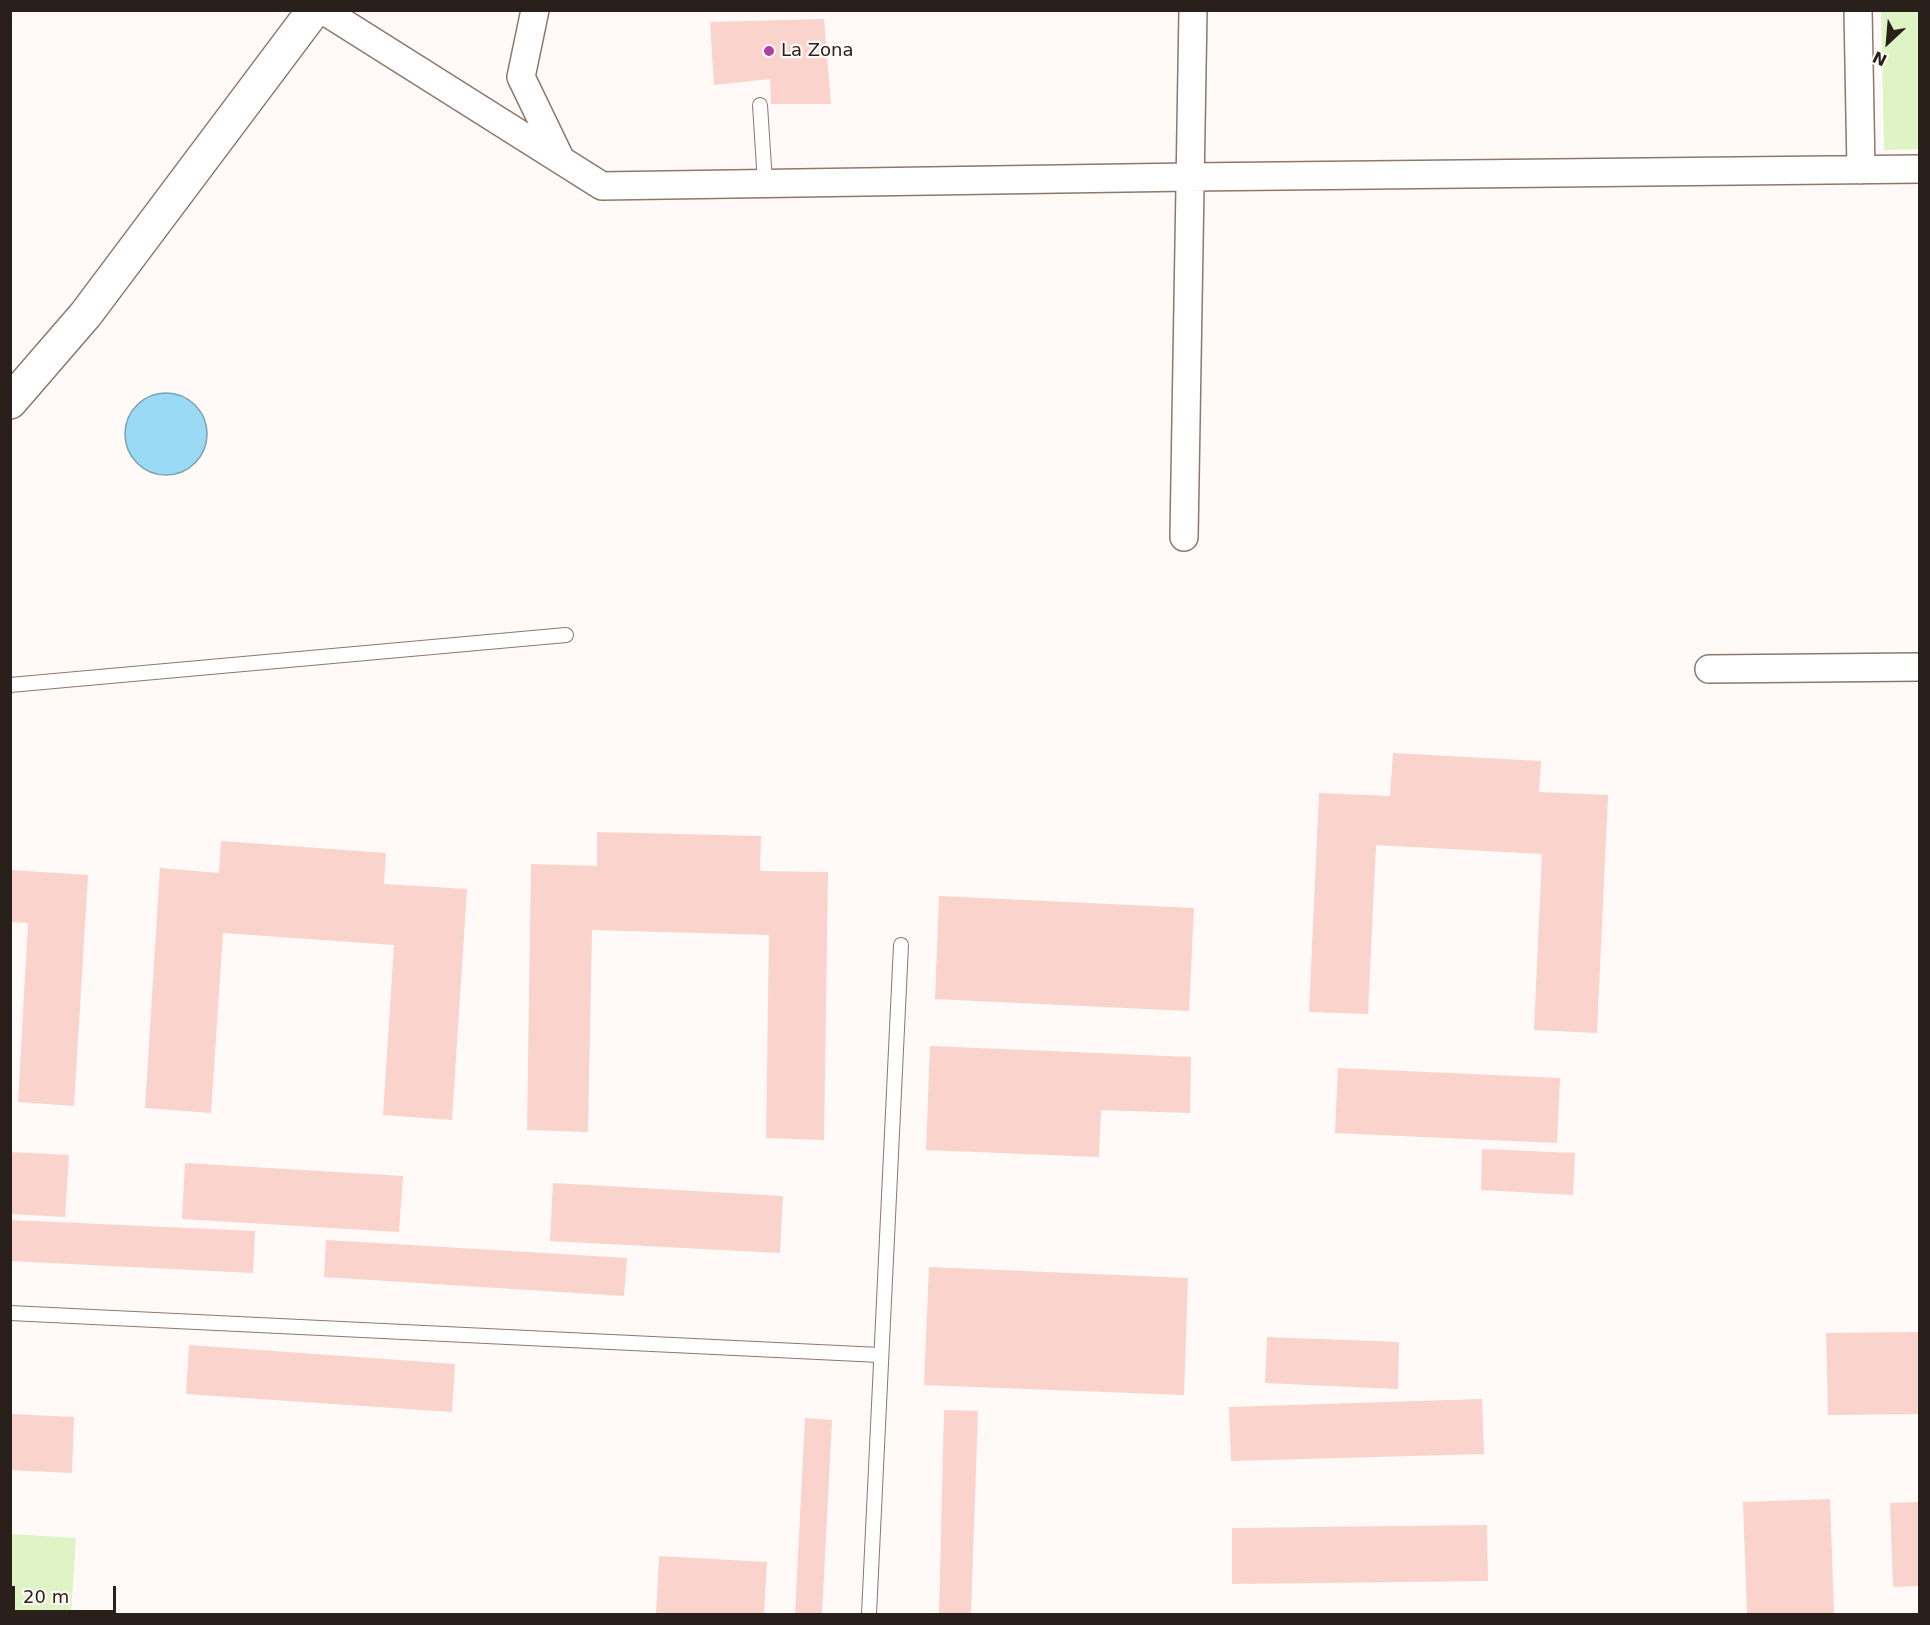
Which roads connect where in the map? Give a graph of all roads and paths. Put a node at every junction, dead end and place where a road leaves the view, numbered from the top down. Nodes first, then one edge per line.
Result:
1 (314, 10) edge
2 (323, 10) edge
3 (535, 10) edge
4 (1193, 10) edge
5 (1858, 10) edge
6 (760, 105) dead end
7 (561, 160) junction
8 (1861, 170) junction
9 (1920, 170) edge
10 (1190, 177) junction
11 (765, 183) junction
12 (10, 402) edge
13 (1184, 537) dead end
14 (567, 635) dead end
15 (1920, 667) edge
16 (1709, 669) dead end
17 (10, 685) edge
18 (900, 945) dead end
19 (10, 1312) edge
20 (880, 1355) junction
21 (869, 1614) edge

1 - 12 main road
2 - 7 street
3 - 7 street
4 - 10 street
5 - 8 street
6 - 11 lane
7 - 11 street
8 - 9 street
8 - 10 street
10 - 11 street
10 - 13 street
14 - 17 lane
15 - 16 street
18 - 20 lane
19 - 20 lane
20 - 21 lane

